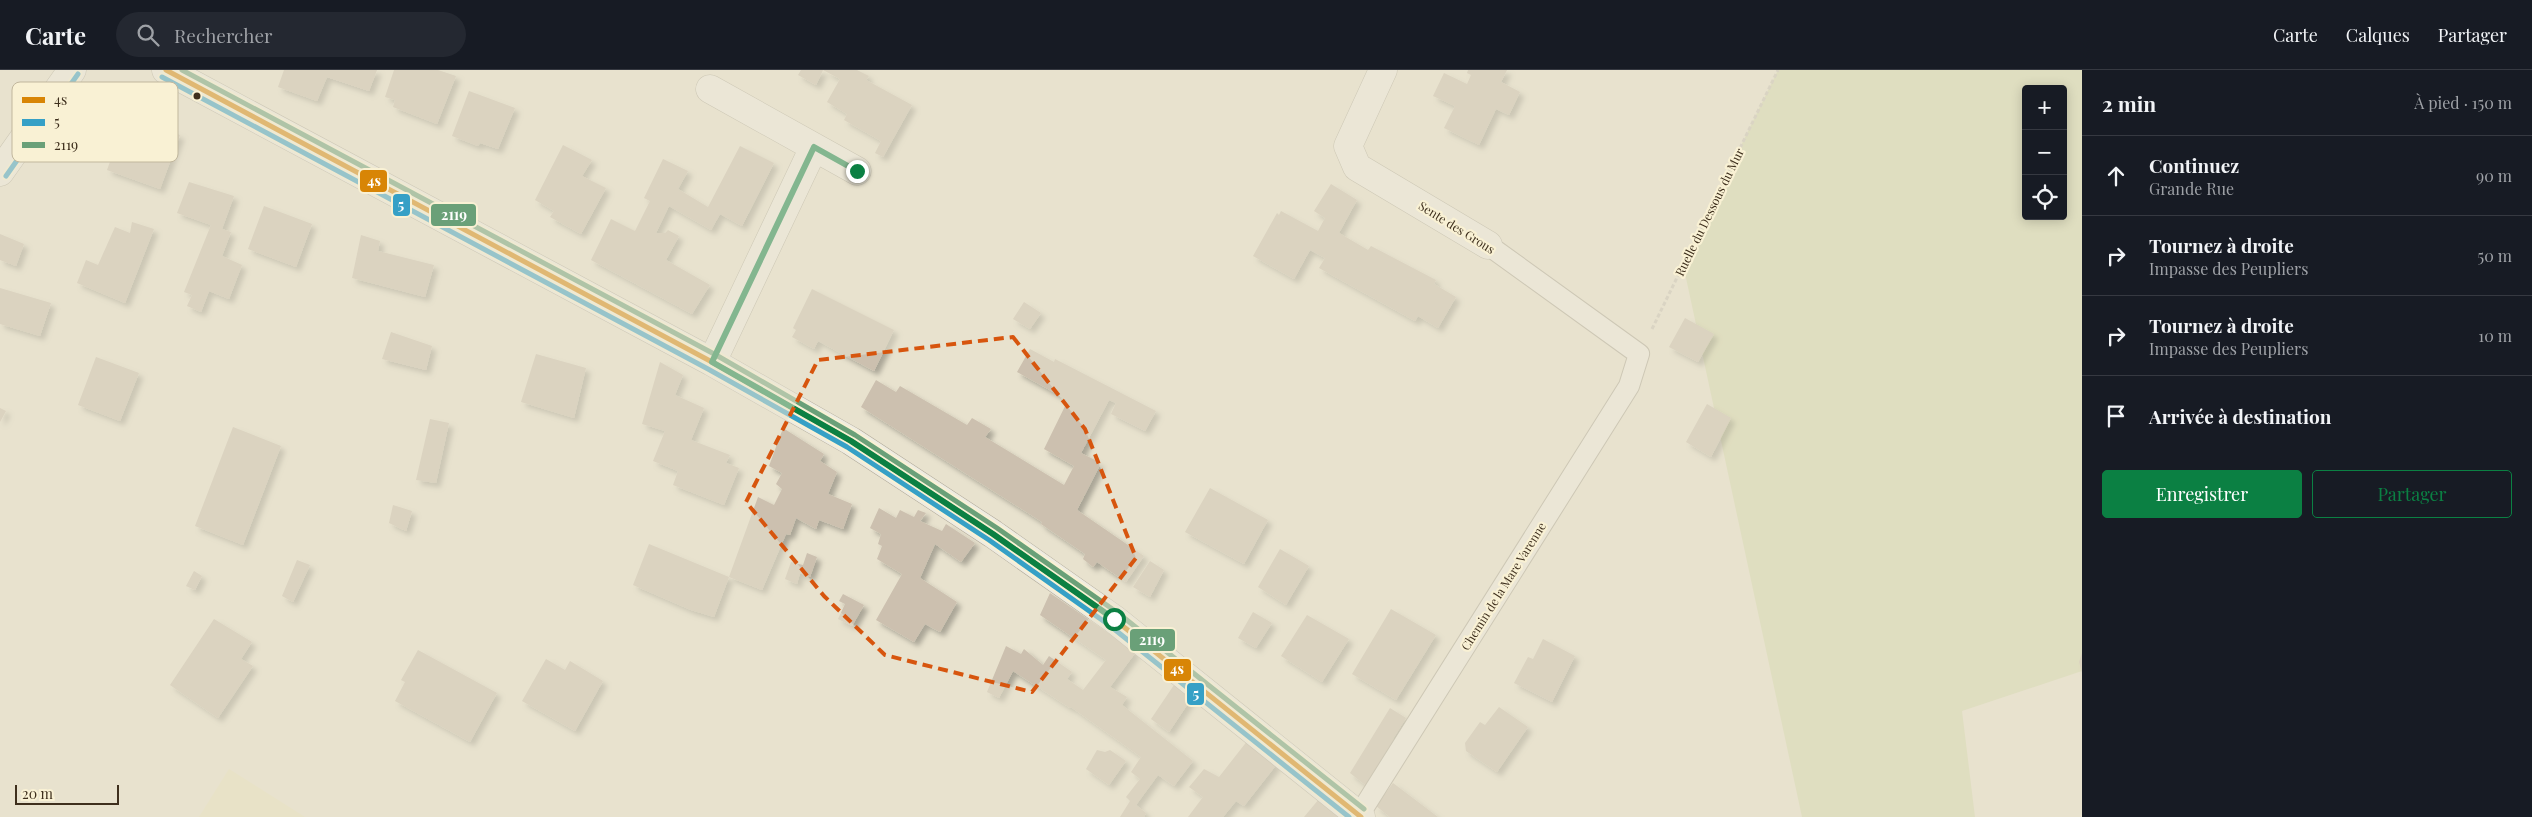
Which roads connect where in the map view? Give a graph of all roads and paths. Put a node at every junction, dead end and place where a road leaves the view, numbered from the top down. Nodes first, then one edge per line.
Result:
1 (72, 70) edge
2 (166, 70) edge
3 (1383, 70) edge
4 (1778, 70) edge
5 (64, 82) edge
6 (710, 89) dead end
7 (814, 147) junction
8 (12, 155) edge
9 (857, 171) dead end
10 (0, 172) edge
11 (1488, 245) joint
12 (1639, 354) junction
13 (712, 362) junction
14 (1359, 816) edge

1 - 5 street
2 - 13 street
3 - 11 street, Sente des Grous
4 - 12 path, Ruelle du Dessous du Mur
6 - 7 street
7 - 9 street
7 - 13 street
8 - 10 street
11 - 12 lane, Sente des Grous
12 - 14 lane, Chemin de la Mare Varenne
13 - 14 street

